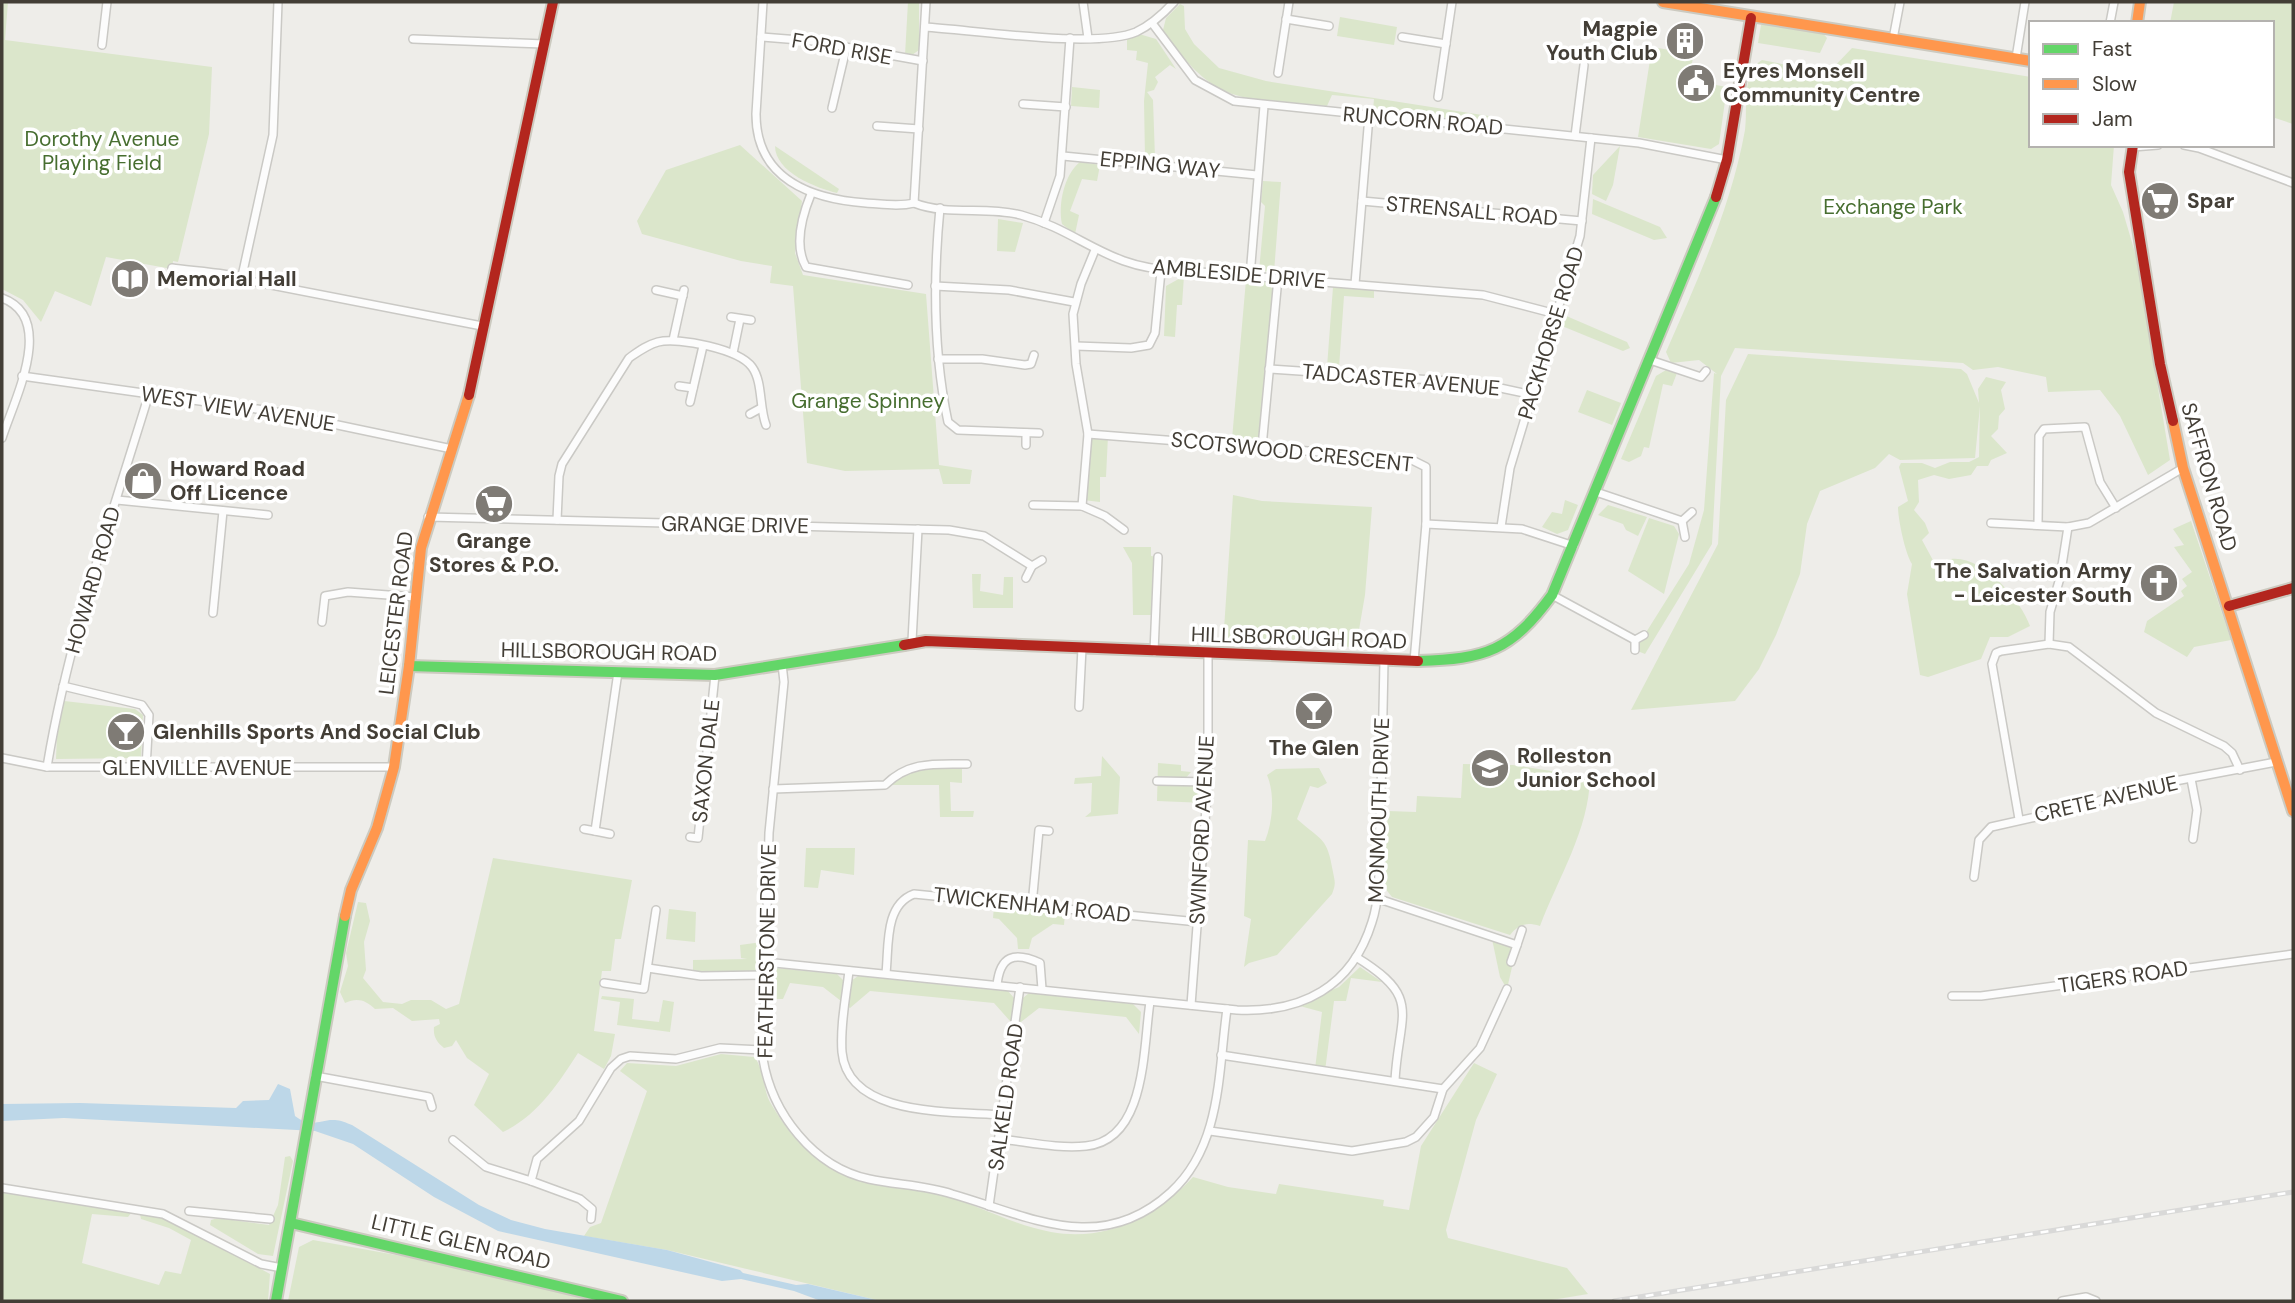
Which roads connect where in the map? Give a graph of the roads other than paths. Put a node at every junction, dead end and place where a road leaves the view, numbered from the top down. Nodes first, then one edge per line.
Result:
1 (107, 2) edge
2 (278, 2) edge
3 (553, 2) edge
4 (763, 2) edge
5 (926, 2) edge
6 (1083, 2) edge
7 (1174, 2) edge
8 (1289, 2) edge
9 (1452, 2) edge
10 (1663, 2) edge
11 (1900, 2) edge
12 (2025, 2) edge
13 (2114, 2) edge
14 (2140, 2) edge
15 (1681, 3) edge
16 (1751, 18) junction
17 (1286, 19) junction
18 (2110, 21) edge
19 (2137, 21) edge
20 (1152, 23) junction
21 (1329, 26) dead end
22 (925, 27) junction
23 (761, 37) junction
24 (1402, 37) dead end
25 (1070, 38) junction
26 (1088, 38) junction
27 (413, 39) dead end
28 (1893, 39) junction
29 (544, 44) junction
30 (1446, 44) junction
31 (102, 45) dead end
32 (846, 49) junction
33 (2016, 58) junction
34 (923, 61) junction
35 (2029, 61) edge
36 (1584, 65) dead end
37 (1278, 73) dead end
38 (823, 97) dead end
39 (1438, 97) dead end
40 (834, 99) junction
41 (1023, 104) dead end
42 (1264, 106) junction
43 (1066, 107) junction
44 (832, 108) dead end
45 (1369, 116) junction
46 (877, 126) dead end
47 (919, 129) junction
48 (1574, 136) junction
49 (1591, 138) junction
50 (2133, 147) edge
51 (2193, 147) edge
52 (1062, 156) junction
53 (1727, 160) junction
54 (1257, 175) junction
55 (2293, 183) edge
56 (811, 194) junction
57 (1362, 201) junction
58 (914, 203) junction
59 (940, 208) junction
60 (1582, 221) junction
61 (1044, 223) junction
62 (1095, 250) junction
63 (172, 268) dead end
64 (1161, 271) junction
65 (242, 276) junction
66 (1250, 276) junction
67 (1278, 278) junction
68 (1355, 284) junction
69 (908, 285) dead end
70 (935, 286) junction
71 (656, 290) dead end
72 (2, 298) edge
73 (1074, 302) junction
74 (1556, 314) junction
75 (732, 317) dead end
76 (740, 319) junction
77 (751, 320) dead end
78 (482, 326) junction
79 (673, 340) junction
80 (703, 346) junction
81 (1076, 346) junction
82 (733, 353) junction
83 (1034, 355) dead end
84 (939, 359) junction
85 (1650, 360) junction
86 (1031, 364) junction
87 (1269, 369) junction
88 (1036, 372) dead end
89 (22, 376) junction
90 (1704, 377) dead end
91 (680, 386) dead end
92 (694, 388) junction
93 (149, 394) junction
94 (1533, 395) junction
95 (690, 402) dead end
96 (761, 408) junction
97 (750, 414) dead end
98 (766, 425) dead end
99 (1026, 433) junction
100 (1039, 433) dead end
101 (1088, 434) junction
102 (2, 438) edge
103 (1026, 445) dead end
104 (1262, 447) junction
105 (453, 449) junction
106 (2183, 468) junction
107 (1595, 492) junction
108 (117, 500) junction
109 (1033, 505) dead end
110 (1082, 506) junction
111 (2116, 508) junction
112 (223, 511) junction
113 (1692, 512) dead end
114 (268, 515) dead end
115 (428, 517) junction
116 (556, 520) junction
117 (1682, 521) junction
118 (1991, 523) dead end
119 (1426, 524) junction
120 (2038, 525) junction
121 (1501, 527) junction
122 (2068, 527) junction
123 (918, 529) junction
124 (1124, 530) dead end
125 (1685, 537) dead end
126 (1574, 546) junction
127 (1158, 557) dead end
128 (1042, 561) dead end
129 (1032, 566) junction
130 (1026, 578) dead end
131 (2293, 588) edge
132 (1552, 594) junction
133 (415, 597) junction
134 (2230, 606) junction
135 (213, 613) dead end
136 (322, 622) dead end
137 (1644, 635) dead end
138 (1635, 640) junction
139 (912, 641) junction
140 (2049, 644) junction
141 (1082, 648) junction
142 (1635, 650) dead end
143 (1154, 652) junction
144 (1208, 653) junction
145 (1384, 660) junction
146 (1415, 661) junction
147 (782, 664) junction
148 (409, 666) junction
149 (618, 672) junction
150 (715, 675) junction
151 (63, 686) junction
152 (1079, 707) dead end
153 (2, 758) edge
154 (2276, 762) junction
155 (967, 764) dead end
156 (47, 767) junction
157 (394, 767) junction
158 (146, 768) junction
159 (2240, 770) junction
160 (2191, 779) junction
161 (1157, 780) dead end
162 (1208, 782) junction
163 (773, 789) junction
164 (2293, 811) edge
165 (2019, 819) junction
166 (584, 829) dead end
167 (595, 831) junction
168 (1049, 831) dead end
169 (610, 834) dead end
170 (690, 837) dead end
171 (2193, 839) dead end
172 (1974, 877) dead end
173 (1376, 898) junction
174 (1032, 905) junction
175 (656, 910) dead end
176 (1198, 922) junction
177 (1522, 930) dead end
178 (1517, 945) junction
179 (2293, 954) edge
180 (1356, 957) junction
181 (765, 962) junction
182 (1511, 962) dead end
183 (648, 968) junction
184 (849, 971) junction
185 (886, 973) junction
186 (765, 975) junction
187 (604, 983) dead end
188 (997, 985) junction
189 (1020, 987) junction
190 (1042, 989) junction
191 (1507, 989) dead end
192 (1952, 996) dead end
193 (1150, 1002) junction
194 (1191, 1005) junction
195 (1227, 1009) junction
196 (762, 1050) junction
197 (1221, 1055) junction
198 (315, 1076) junction
199 (1395, 1080) junction
200 (1443, 1089) junction
201 (432, 1107) dead end
202 (1003, 1115) junction
203 (1210, 1130) junction
204 (1000, 1139) junction
205 (453, 1140) dead end
206 (531, 1181) junction
207 (2, 1188) edge
208 (989, 1206) junction
209 (189, 1211) dead end
210 (206, 1213) junction
211 (270, 1219) dead end
212 (591, 1219) dead end
213 (290, 1223) junction
214 (195, 1228) junction
215 (282, 1268) junction
216 (276, 1301) edge
217 (622, 1301) edge
218 (2062, 1301) edge
219 (2096, 1301) edge

1 - 31 street
2 - 65 street
3 - 29 main road, LEICESTER ROAD
4 - 23 street, AMBLESIDE DRIVE
5 - 22 street
6 - 26 street
7 - 20 street
8 - 17 street
9 - 30 street
10 - 15 main road
11 - 28 street
12 - 33 street
13 - 18 street
14 - 19 main road
15 - 16 main road
16 - 28 main road
16 - 53 main road, HILLSBOROUGH ROAD
17 - 21 street
17 - 37 street
20 - 26 street
20 - 42 street, RUNCORN ROAD
22 - 25 street
22 - 34 street
23 - 32 street, FORD RISE
23 - 56 street, AMBLESIDE DRIVE
24 - 30 street
25 - 26 street
25 - 43 street
27 - 29 street
28 - 33 main road
29 - 78 main road, LEICESTER ROAD
30 - 39 street
32 - 34 street, FORD RISE
32 - 40 street
33 - 35 main road
34 - 47 street
36 - 48 street
38 - 40 street
40 - 44 street
41 - 43 street
42 - 45 street, RUNCORN ROAD
42 - 54 street
43 - 52 street
45 - 48 street, RUNCORN ROAD
45 - 57 street
46 - 47 street
47 - 58 street
48 - 49 street, RUNCORN ROAD
49 - 53 street, RUNCORN ROAD
49 - 60 street, PACKHORSE ROAD
50 - 106 main road, SAFFRON ROAD
51 - 55 street
52 - 54 street, EPPING WAY
52 - 61 street
53 - 85 main road, HILLSBOROUGH ROAD
54 - 66 street
56 - 58 street, AMBLESIDE DRIVE
56 - 69 street
57 - 60 street, STRENSALL ROAD
57 - 68 street
58 - 59 street, AMBLESIDE DRIVE
59 - 61 street, AMBLESIDE DRIVE
59 - 70 street
60 - 74 street, PACKHORSE ROAD
61 - 62 street, AMBLESIDE DRIVE
62 - 64 street, AMBLESIDE DRIVE
62 - 73 street
63 - 65 street
64 - 66 street, AMBLESIDE DRIVE
64 - 81 street
65 - 78 street
66 - 67 street, AMBLESIDE DRIVE
67 - 68 street, AMBLESIDE DRIVE
67 - 87 street
68 - 74 street, AMBLESIDE DRIVE
70 - 73 street
70 - 84 street
71 - 79 street
72 - 89 street
73 - 81 street
74 - 94 street, PACKHORSE ROAD
75 - 76 street
76 - 77 street
76 - 82 street
78 - 105 main road, LEICESTER ROAD
79 - 80 street
79 - 116 street
80 - 82 street
80 - 92 street
81 - 101 street
82 - 96 street
83 - 86 street
84 - 86 street
84 - 99 street
85 - 90 street
85 - 107 main road, HILLSBOROUGH ROAD
86 - 88 street
87 - 94 street, TADCASTER AVENUE
87 - 104 street
89 - 93 street, WEST VIEW AVENUE
89 - 102 street
91 - 92 street
92 - 95 street
93 - 105 street, WEST VIEW AVENUE
93 - 108 street, HOWARD ROAD
94 - 121 street, PACKHORSE ROAD
96 - 97 street
96 - 98 street
99 - 100 street
99 - 103 street
101 - 104 street, SCOTSWOOD CRESCENT
101 - 110 street
104 - 119 street, SCOTSWOOD CRESCENT
105 - 115 main road, LEICESTER ROAD
106 - 111 street
106 - 134 main road, SAFFRON ROAD
107 - 117 street
107 - 126 main road, HILLSBOROUGH ROAD
108 - 112 street
108 - 151 street, HOWARD ROAD
109 - 110 street
110 - 124 street
111 - 120 street
111 - 122 street
112 - 114 street
112 - 135 street
113 - 117 street
115 - 116 street, GRANGE DRIVE
115 - 133 main road, LEICESTER ROAD
116 - 123 street, GRANGE DRIVE
117 - 125 street
118 - 120 street
119 - 121 street
119 - 146 street, SCOTSWOOD CRESCENT
120 - 122 street
121 - 126 street
122 - 140 street
123 - 129 street, GRANGE DRIVE
123 - 139 street
126 - 132 main road, HILLSBOROUGH ROAD
127 - 143 street
128 - 129 street
129 - 130 street
131 - 134 main road
132 - 138 street
132 - 146 main road, HILLSBOROUGH ROAD
133 - 136 street
133 - 148 main road, LEICESTER ROAD
134 - 154 main road, SAFFRON ROAD
137 - 138 street
138 - 142 street
139 - 141 main road, HILLSBOROUGH ROAD
139 - 147 main road, HILLSBOROUGH ROAD
140 - 159 street
140 - 165 street
141 - 143 main road, HILLSBOROUGH ROAD
141 - 152 street
143 - 144 main road, HILLSBOROUGH ROAD
144 - 145 main road, HILLSBOROUGH ROAD
144 - 162 street, SWINFORD AVENUE
145 - 146 main road, HILLSBOROUGH ROAD
145 - 173 street, MONMOUTH DRIVE
147 - 150 main road, HILLSBOROUGH ROAD
147 - 163 street, FEATHERSTONE DRIVE
148 - 149 main road, HILLSBOROUGH ROAD
148 - 157 main road, LEICESTER ROAD
149 - 150 main road, HILLSBOROUGH ROAD
149 - 167 street
150 - 170 street, SAXON DALE
151 - 156 street, HOWARD ROAD
151 - 158 street
153 - 156 street, GLENVILLE AVENUE
154 - 159 street, CRETE AVENUE
154 - 164 main road, SAFFRON ROAD
155 - 163 street
156 - 158 street, GLENVILLE AVENUE
157 - 158 street, GLENVILLE AVENUE
157 - 198 main road, LEICESTER ROAD
159 - 160 street, CRETE AVENUE
160 - 165 street, CRETE AVENUE
160 - 171 street
161 - 162 street
162 - 176 street, SWINFORD AVENUE
163 - 181 street, FEATHERSTONE DRIVE
165 - 172 street, CRETE AVENUE
166 - 167 street
167 - 169 street
168 - 174 street
173 - 178 street
173 - 180 street, MONMOUTH DRIVE
174 - 176 street, TWICKENHAM ROAD
174 - 185 street, TWICKENHAM ROAD
175 - 183 street
176 - 194 street, SWINFORD AVENUE
177 - 178 street
178 - 182 street
179 - 192 street, TIGERS ROAD
180 - 195 street, MONMOUTH DRIVE
180 - 199 street
181 - 184 street, MONMOUTH DRIVE
181 - 186 street, FEATHERSTONE DRIVE
183 - 186 street
183 - 187 street
184 - 185 street, MONMOUTH DRIVE
184 - 202 street
185 - 188 street, MONMOUTH DRIVE
186 - 196 street, FEATHERSTONE DRIVE
188 - 189 street, MONMOUTH DRIVE
188 - 190 street
189 - 190 street, MONMOUTH DRIVE
189 - 202 street, SALKELD ROAD
190 - 193 street, MONMOUTH DRIVE
191 - 200 street
193 - 194 street, MONMOUTH DRIVE
193 - 204 street
194 - 195 street, MONMOUTH DRIVE
195 - 197 street, FEATHERSTONE DRIVE
196 - 206 street
196 - 208 street, FEATHERSTONE DRIVE
197 - 199 street
197 - 203 street, FEATHERSTONE DRIVE
198 - 201 street
198 - 213 main road, LEICESTER ROAD
199 - 200 street
200 - 203 street
202 - 204 street, SALKELD ROAD
203 - 208 street, FEATHERSTONE DRIVE
204 - 208 street, SALKELD ROAD
205 - 206 street
206 - 212 street
207 - 214 street
209 - 210 street
210 - 211 street
210 - 214 street
213 - 215 main road
213 - 217 main road, LITTLE GLEN ROAD
214 - 215 street
215 - 216 main road
218 - 219 street

